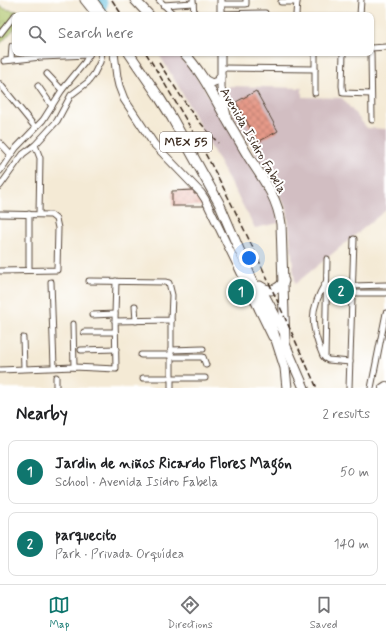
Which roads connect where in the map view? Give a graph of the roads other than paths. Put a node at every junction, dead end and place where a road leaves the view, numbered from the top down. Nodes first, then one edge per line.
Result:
1 (84, 0) edge
2 (92, 0) edge
3 (135, 0) edge
4 (158, 0) edge
5 (246, 0) edge
6 (361, 0) edge
7 (297, 1) edge
8 (193, 2) edge
9 (221, 2) edge
10 (281, 2) dead end
11 (163, 5) junction
12 (93, 12) edge
13 (101, 12) edge
14 (146, 12) edge
15 (171, 12) edge
16 (194, 12) edge
17 (296, 12) edge
18 (360, 12) edge
19 (12, 19) edge
20 (0, 34) edge
21 (12, 46) dead end
22 (386, 47) edge
23 (374, 48) edge
24 (63, 56) edge
25 (88, 56) edge
26 (101, 56) edge
27 (114, 56) edge
28 (128, 56) edge
29 (131, 56) edge
30 (187, 56) edge
31 (221, 56) edge
32 (315, 56) edge
33 (342, 56) edge
34 (371, 56) edge
35 (11, 60) junction
36 (4, 61) dead end
37 (135, 62) junction
38 (221, 68) junction
39 (315, 69) junction
40 (48, 74) dead end
41 (221, 76) junction
42 (204, 79) junction
43 (0, 84) edge
44 (38, 86) dead end
45 (62, 90) junction
46 (315, 93) dead end
47 (372, 94) junction
48 (52, 106) junction
49 (372, 120) dead end
50 (228, 122) junction
51 (36, 127) junction
52 (0, 143) edge
53 (35, 145) junction
54 (11, 155) junction
55 (0, 171) edge
56 (0, 186) edge
57 (0, 214) edge
58 (29, 214) junction
59 (39, 214) junction
60 (229, 227) junction
61 (354, 239) dead end
62 (327, 259) dead end
63 (29, 270) junction
64 (0, 271) edge
65 (89, 281) dead end
66 (116, 281) junction
67 (284, 281) junction
68 (51, 282) dead end
69 (326, 282) junction
70 (260, 286) junction
71 (353, 286) junction
72 (386, 286) edge
73 (353, 293) junction
74 (386, 293) edge
75 (135, 306) dead end
76 (386, 313) edge
77 (115, 314) junction
78 (92, 315) dead end
79 (171, 320) junction
80 (115, 321) junction
81 (136, 321) junction
82 (73, 324) dead end
83 (84, 332) dead end
84 (115, 332) junction
85 (285, 333) junction
86 (23, 338) dead end
87 (116, 349) junction
88 (203, 349) dead end
89 (82, 350) dead end
90 (279, 353) junction
91 (171, 354) junction
92 (141, 355) dead end
93 (325, 358) junction
94 (350, 362) junction
95 (206, 365) dead end
96 (74, 366) junction
97 (54, 367) junction
98 (24, 368) junction
99 (0, 370) edge
100 (56, 377) dead end
101 (143, 378) dead end
102 (171, 378) junction
103 (205, 378) dead end
104 (386, 386) edge
105 (56, 388) edge
106 (171, 388) edge
107 (287, 388) edge
108 (304, 388) edge
109 (310, 388) edge
110 (349, 388) edge
111 (371, 388) edge
112 (383, 388) edge

1 - 12 main road
2 - 13 highway
3 - 14 highway
4 - 11 street
5 - 9 street
6 - 18 street
7 - 10 street
7 - 17 street
8 - 11 street
8 - 16 street
11 - 15 street
19 - 20 street
21 - 35 street
22 - 23 street
24 - 35 street
25 - 45 street
26 - 53 street
27 - 90 main road, MEX 55
28 - 37 highway
29 - 37 highway, MEX 55
30 - 42 highway, Avenida Isidro Fabela / MEX 55
31 - 38 main road
32 - 39 street
33 - 47 street
34 - 47 street
35 - 36 street
37 - 60 highway, MEX 55
38 - 39 street
38 - 41 main road
39 - 46 street
40 - 45 street
41 - 42 main road
41 - 50 main road
42 - 50 highway, Avenida Isidro Fabela / MEX 55
43 - 51 street
44 - 48 street
45 - 48 street
47 - 49 street
48 - 51 street
50 - 67 highway, Avenida Isidro Fabela / MEX 55
51 - 54 street
52 - 54 street
53 - 56 street
53 - 59 street
54 - 55 street
57 - 58 street
58 - 59 street
58 - 63 street
59 - 63 street
60 - 70 highway
60 - 90 highway, MEX 55
61 - 71 street
62 - 69 street
63 - 64 street
65 - 66 street
66 - 77 street
66 - 79 street
67 - 70 highway
67 - 85 highway, Avenida Isidro Fabela / MEX 55
68 - 97 street
69 - 93 street
69 - 93 street
70 - 85 highway
71 - 72 street
71 - 73 street
73 - 74 street
73 - 94 street
75 - 81 street
76 - 111 street
77 - 78 street
77 - 80 street
79 - 81 street
79 - 91 street
80 - 81 street
80 - 84 street
82 - 96 street
83 - 84 street
84 - 87 street
85 - 108 highway, Avenida Isidro Fabela / MEX 55
85 - 109 highway
86 - 98 street
87 - 89 street
87 - 96 street
88 - 91 street
90 - 107 highway, MEX 55
91 - 92 street
91 - 95 street
91 - 102 street
93 - 94 street
94 - 110 street
96 - 97 street
97 - 98 street
98 - 99 street
100 - 105 street
101 - 102 street
102 - 103 street
102 - 106 street
104 - 112 main road

